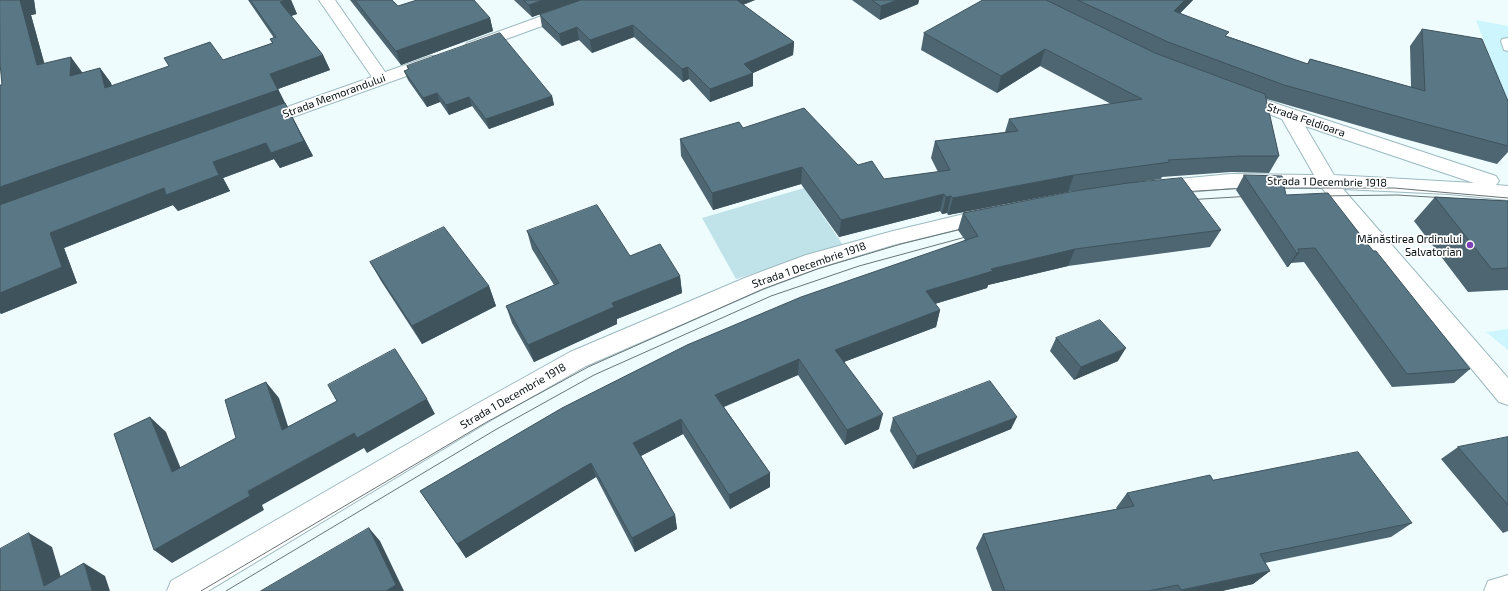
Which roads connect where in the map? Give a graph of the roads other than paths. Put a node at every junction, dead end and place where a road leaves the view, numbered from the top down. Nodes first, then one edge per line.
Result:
1 (327, 0) edge
2 (600, 0) edge
3 (1508, 41) edge
4 (1508, 48) edge
5 (382, 79) junction
6 (1225, 91) edge
7 (1289, 115) junction
8 (247, 128) edge
9 (1327, 182) junction
10 (1508, 187) edge
11 (1136, 191) edge
12 (1508, 193) edge
13 (1008, 211) edge
14 (1508, 394) edge
15 (1508, 588) edge
16 (181, 591) edge
17 (1498, 591) edge

1 - 5 street
2 - 5 street, Strada Memorandului
3 - 4 lane
5 - 8 street, Strada Memorandului
6 - 7 street, Strada Feldioara
7 - 9 street
7 - 10 street, Strada Feldioara
9 - 11 street, Strada 1 Decembrie 1918
9 - 12 street, Strada 1 Decembrie 1918
9 - 14 street
13 - 16 street, Strada 1 Decembrie 1918
15 - 17 street

